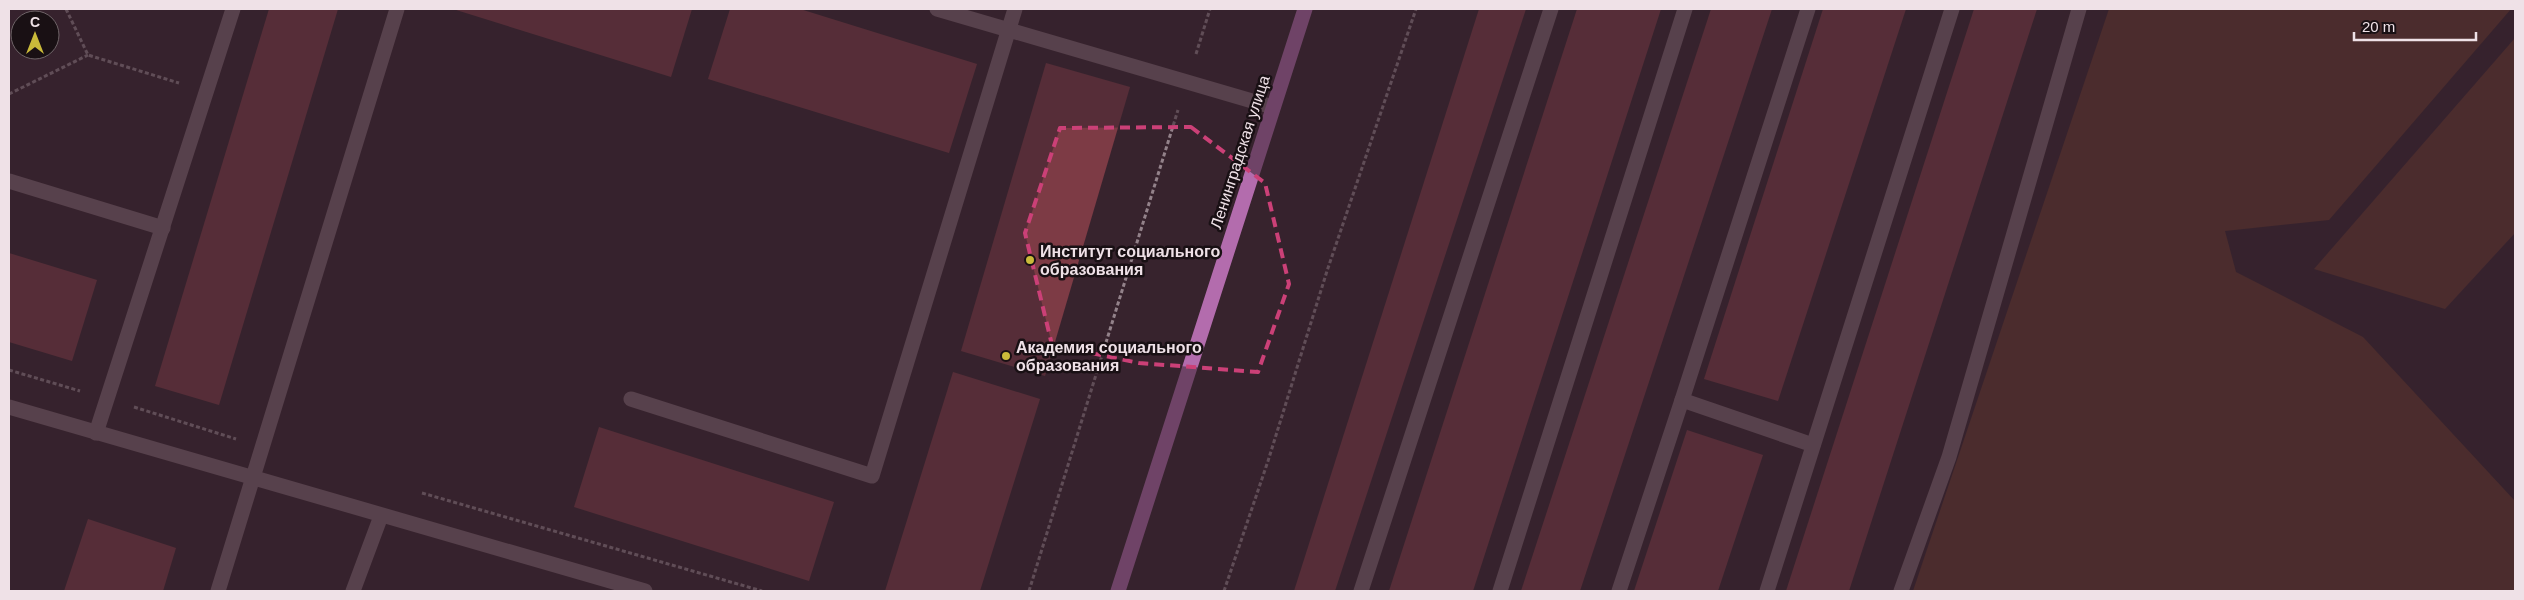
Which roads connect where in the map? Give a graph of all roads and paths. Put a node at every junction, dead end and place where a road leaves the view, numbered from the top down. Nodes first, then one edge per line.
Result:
1 (66, 9) edge
2 (233, 9) edge
3 (397, 9) edge
4 (938, 9) edge
5 (1016, 9) edge
6 (1210, 9) edge
7 (1305, 9) edge
8 (1416, 9) edge
9 (1550, 9) edge
10 (1685, 9) edge
11 (1808, 9) edge
12 (1952, 9) edge
13 (2078, 9) edge
14 (1009, 30) junction
15 (88, 55) junction
16 (1187, 83) junction
17 (207, 92) junction
18 (9, 94) edge
19 (1273, 107) junction
20 (9, 181) edge
21 (162, 228) junction
22 (9, 370) edge
23 (107, 399) junction
24 (631, 399) dead end
25 (1682, 400) junction
26 (9, 407) edge
27 (96, 433) junction
28 (1813, 445) junction
29 (262, 447) junction
30 (253, 478) junction
31 (413, 491) dead end
32 (381, 516) junction
33 (218, 591) edge
34 (353, 591) edge
35 (645, 591) edge
36 (762, 591) edge
37 (1028, 591) edge
38 (1118, 591) edge
39 (1224, 591) edge
40 (1361, 591) edge
41 (1500, 591) edge
42 (1620, 591) edge
43 (1767, 591) edge
44 (1901, 591) edge

1 - 15 path
2 - 17 street
3 - 29 street
4 - 14 street
5 - 14 street
6 - 16 path
7 - 19 main road, Ленинградская улица
8 - 39 path
9 - 40 street
10 - 41 street
11 - 25 street
12 - 28 street
13 - 44 street
14 - 16 street
14 - 24 street
15 - 17 path
15 - 18 path
16 - 19 street
16 - 37 path
17 - 21 street
19 - 38 main road, Ленинградская улица
20 - 21 street
21 - 23 street
22 - 23 path
23 - 27 street
23 - 29 path
25 - 28 street
25 - 42 street
26 - 27 street
27 - 30 street
28 - 43 street
29 - 30 street
30 - 32 street
30 - 33 street
31 - 36 path
32 - 34 street
32 - 35 street

